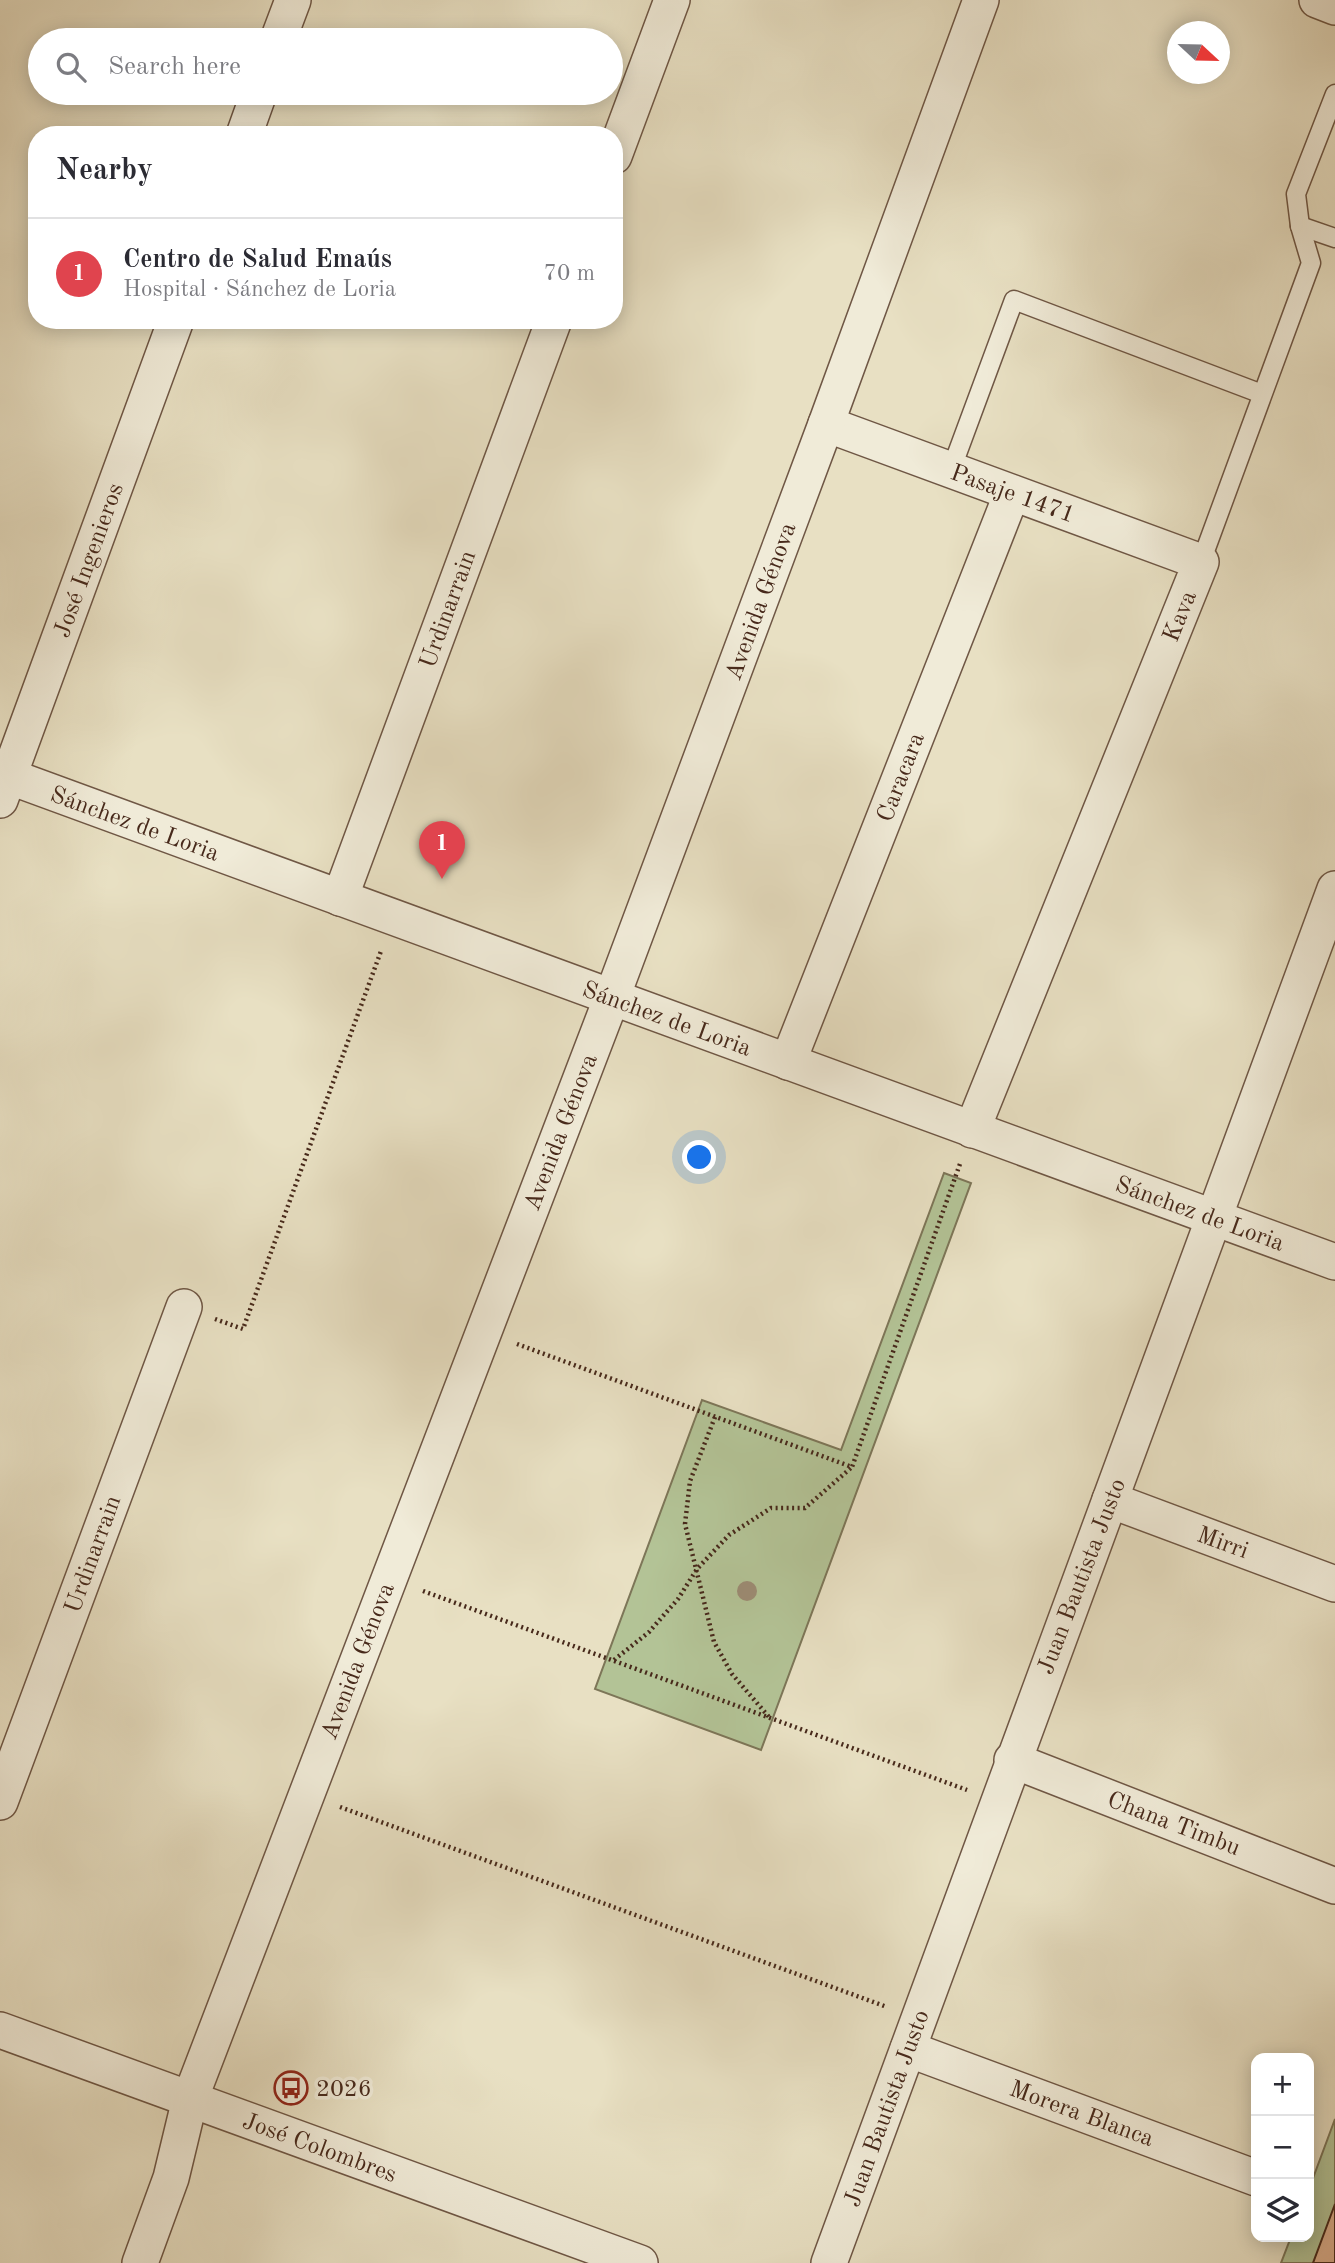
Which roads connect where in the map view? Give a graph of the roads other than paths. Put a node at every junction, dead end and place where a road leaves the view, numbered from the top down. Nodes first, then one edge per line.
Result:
1 (293, 0) edge
2 (672, 0) edge
3 (981, 0) edge
4 (1317, 0) edge
5 (1335, 7) edge
6 (282, 28) edge
7 (1335, 94) edge
8 (255, 105) edge
9 (247, 126) edge
10 (623, 132) edge
11 (1300, 226) junction
12 (1335, 238) edge
13 (173, 329) edge
14 (551, 329) edge
15 (1262, 394) junction
16 (826, 424) junction
17 (951, 470) junction
18 (1012, 492) junction
19 (1201, 562) junction
20 (3, 783) edge
21 (1335, 888) edge
22 (340, 898) junction
23 (1323, 957) edge
24 (612, 997) junction
25 (788, 1062) junction
26 (972, 1130) junction
27 (1214, 1218) junction
28 (1335, 1262) edge
29 (184, 1307) road end
30 (1110, 1500) junction
31 (1335, 1584) edge
32 (1012, 1760) junction
33 (0, 1802) edge
34 (1335, 1886) edge
35 (0, 2030) edge
36 (913, 2033) junction
37 (190, 2099) junction
38 (1251, 2176) edge
39 (139, 2263) edge
40 (640, 2263) edge
41 (829, 2263) edge

1 - 6 street
2 - 10 street
3 - 16 street, Avenida Génova
4 - 5 street
7 - 11 lane, Kava
8 - 9 street
11 - 12 lane
11 - 15 lane, Kava
13 - 20 street, José Ingenieros
14 - 22 street, Urdinarrain
15 - 17 lane
15 - 19 lane, Kava
16 - 17 street, Pasaje 1471
16 - 24 street, Avenida Génova
17 - 18 street, Pasaje 1471
18 - 19 street, Pasaje 1471
18 - 25 street, Caracara
19 - 26 street, Kava
20 - 22 street, Sánchez de Loria
21 - 23 street, Juan Bautista Justo
22 - 24 street, Sánchez de Loria
23 - 27 street, Juan Bautista Justo
24 - 25 street, Sánchez de Loria
24 - 37 street, Avenida Génova
25 - 26 street, Sánchez de Loria
26 - 27 street, Sánchez de Loria
27 - 28 street, Sánchez de Loria
27 - 30 street, Juan Bautista Justo
29 - 33 street, Urdinarrain
30 - 31 street, Mirri
30 - 32 street, Juan Bautista Justo
32 - 34 street, Chana Timbu
32 - 36 street, Juan Bautista Justo
35 - 37 street, José Colombres
36 - 38 street, Morera Blanca
36 - 41 street, Juan Bautista Justo
37 - 39 street, Avenida Génova
37 - 40 street, José Colombres

